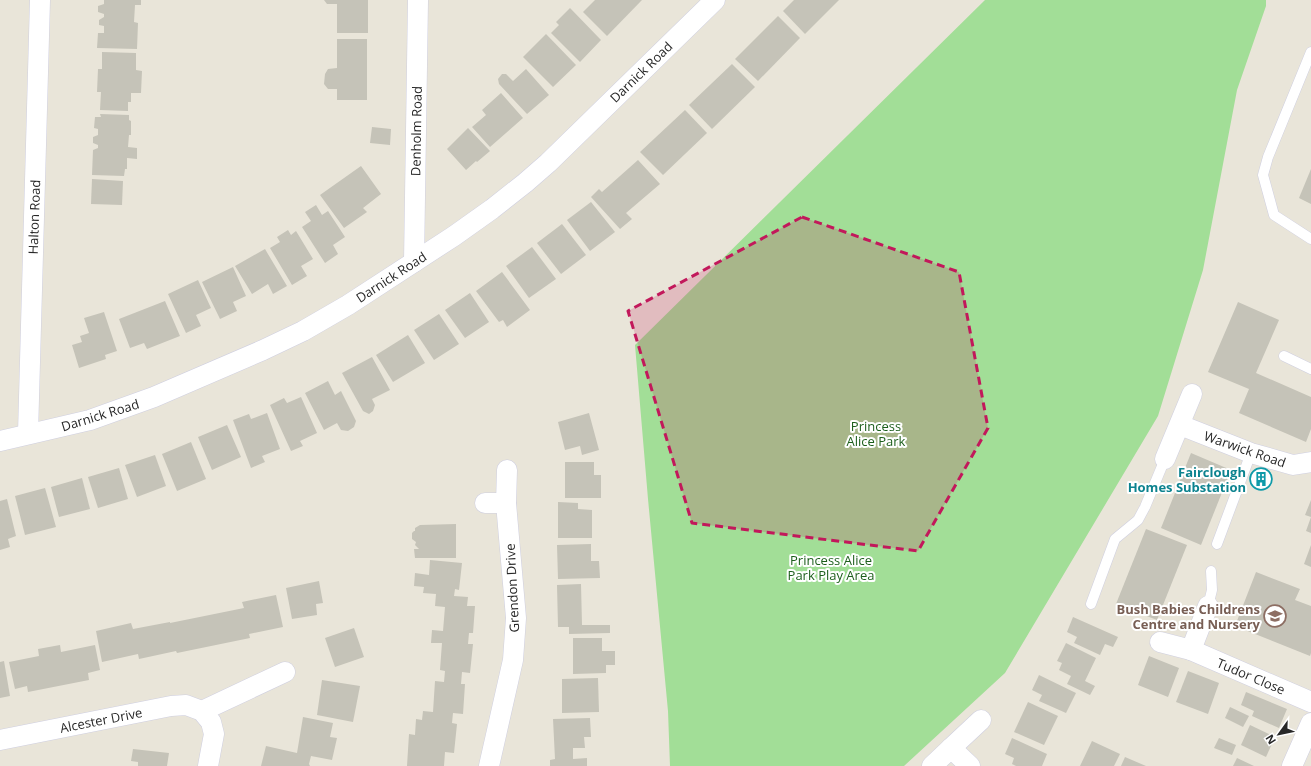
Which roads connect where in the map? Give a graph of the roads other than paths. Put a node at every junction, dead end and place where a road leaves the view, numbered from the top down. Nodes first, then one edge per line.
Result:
1 (40, 0) edge
2 (418, 0) edge
3 (715, 0) edge
4 (1311, 52) edge
5 (1311, 239) edge
6 (414, 262) junction
7 (1284, 356) dead end
8 (1311, 368) edge
9 (1192, 394) dead end
10 (1180, 425) junction
11 (28, 434) junction
12 (0, 441) edge
13 (1250, 453) junction
14 (1165, 459) joint
15 (1311, 462) edge
16 (507, 470) dead end
17 (485, 503) dead end
18 (506, 503) junction
19 (1217, 544) dead end
20 (1211, 571) dead end
21 (1091, 604) dead end
22 (1208, 606) joint
23 (1160, 642) dead end
24 (1191, 650) junction
25 (285, 672) dead end
26 (1311, 702) edge
27 (202, 711) junction
28 (981, 720) dead end
29 (1311, 723) edge
30 (0, 740) edge
31 (951, 748) junction
32 (208, 766) edge
33 (488, 766) edge
34 (932, 766) edge
35 (970, 766) edge
36 (1292, 766) edge

1 - 11 street, Halton Road
2 - 6 street, Denholm Road
3 - 6 street, Darnick Road
4 - 5 lane
6 - 11 street, Darnick Road
7 - 8 lane
9 - 10 street
10 - 13 street, Warwick Road
10 - 14 street
11 - 12 street, Darnick Road
13 - 15 street, Warwick Road
13 - 19 lane
14 - 21 lane
16 - 18 street, Grendon Drive
17 - 18 street
18 - 33 street, Grendon Drive
20 - 22 lane
22 - 24 street
23 - 24 street, Tudor Close
24 - 26 street, Tudor Close
25 - 27 street
27 - 30 street, Alcester Drive
27 - 32 street
28 - 31 street
29 - 36 street
31 - 34 street
31 - 35 street

